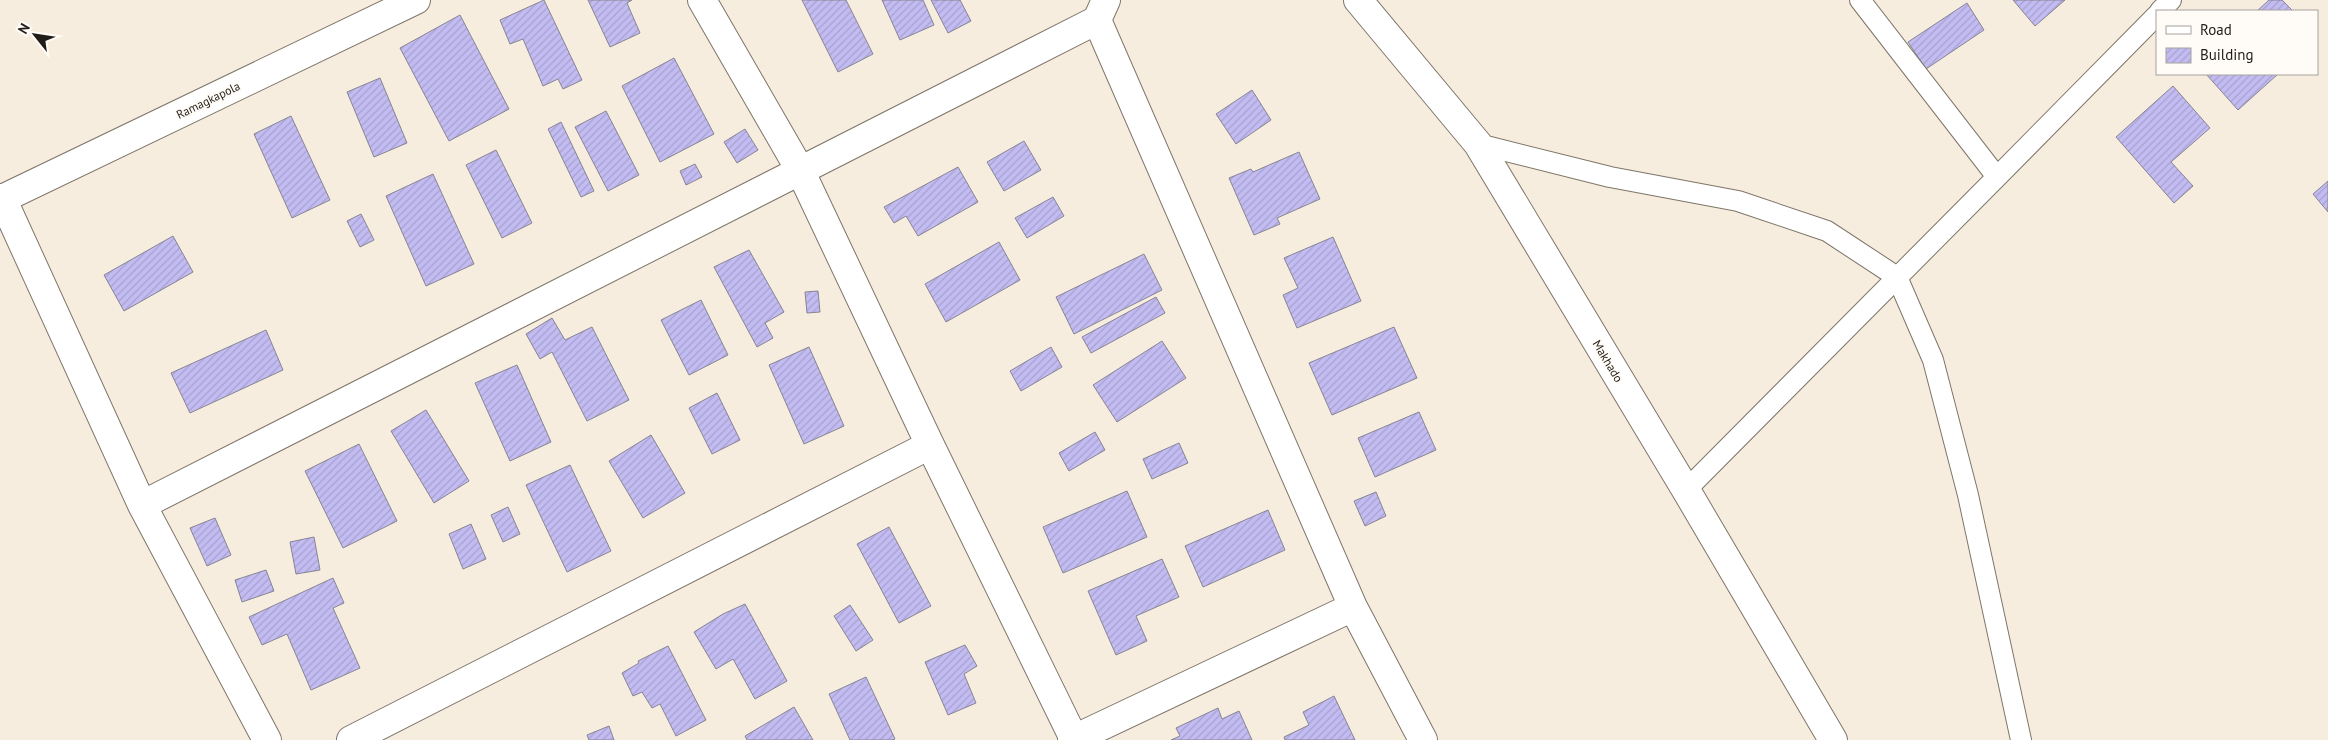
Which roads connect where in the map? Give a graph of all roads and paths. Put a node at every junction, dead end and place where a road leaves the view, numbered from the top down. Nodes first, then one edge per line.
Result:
1 (416, 0) edge
2 (702, 0) edge
3 (1358, 0) edge
4 (1860, 0) edge
5 (2171, 0) edge
6 (1102, 10) edge
7 (2161, 10) edge
8 (2156, 16) edge
9 (1478, 144) junction
10 (800, 170) junction
11 (1996, 177) junction
12 (1, 199) edge
13 (1897, 277) junction
14 (930, 445) junction
15 (1686, 490) junction
16 (142, 505) junction
17 (1353, 607) junction
18 (267, 740) edge
19 (351, 740) edge
20 (1073, 740) edge
21 (1423, 740) edge
22 (1833, 740) edge
23 (2021, 740) edge

1 - 12 street, Ramagkapola
2 - 10 street
3 - 9 street, Makhado
4 - 11 lane
5 - 7 lane
6 - 10 street
6 - 17 street
8 - 11 lane
9 - 13 lane
9 - 15 street, Makhado
10 - 14 street
10 - 16 street
11 - 13 lane
12 - 16 street
13 - 15 lane
13 - 23 lane
14 - 19 street
14 - 20 street
15 - 22 street, Makhado
16 - 18 street
17 - 20 street
17 - 21 street

